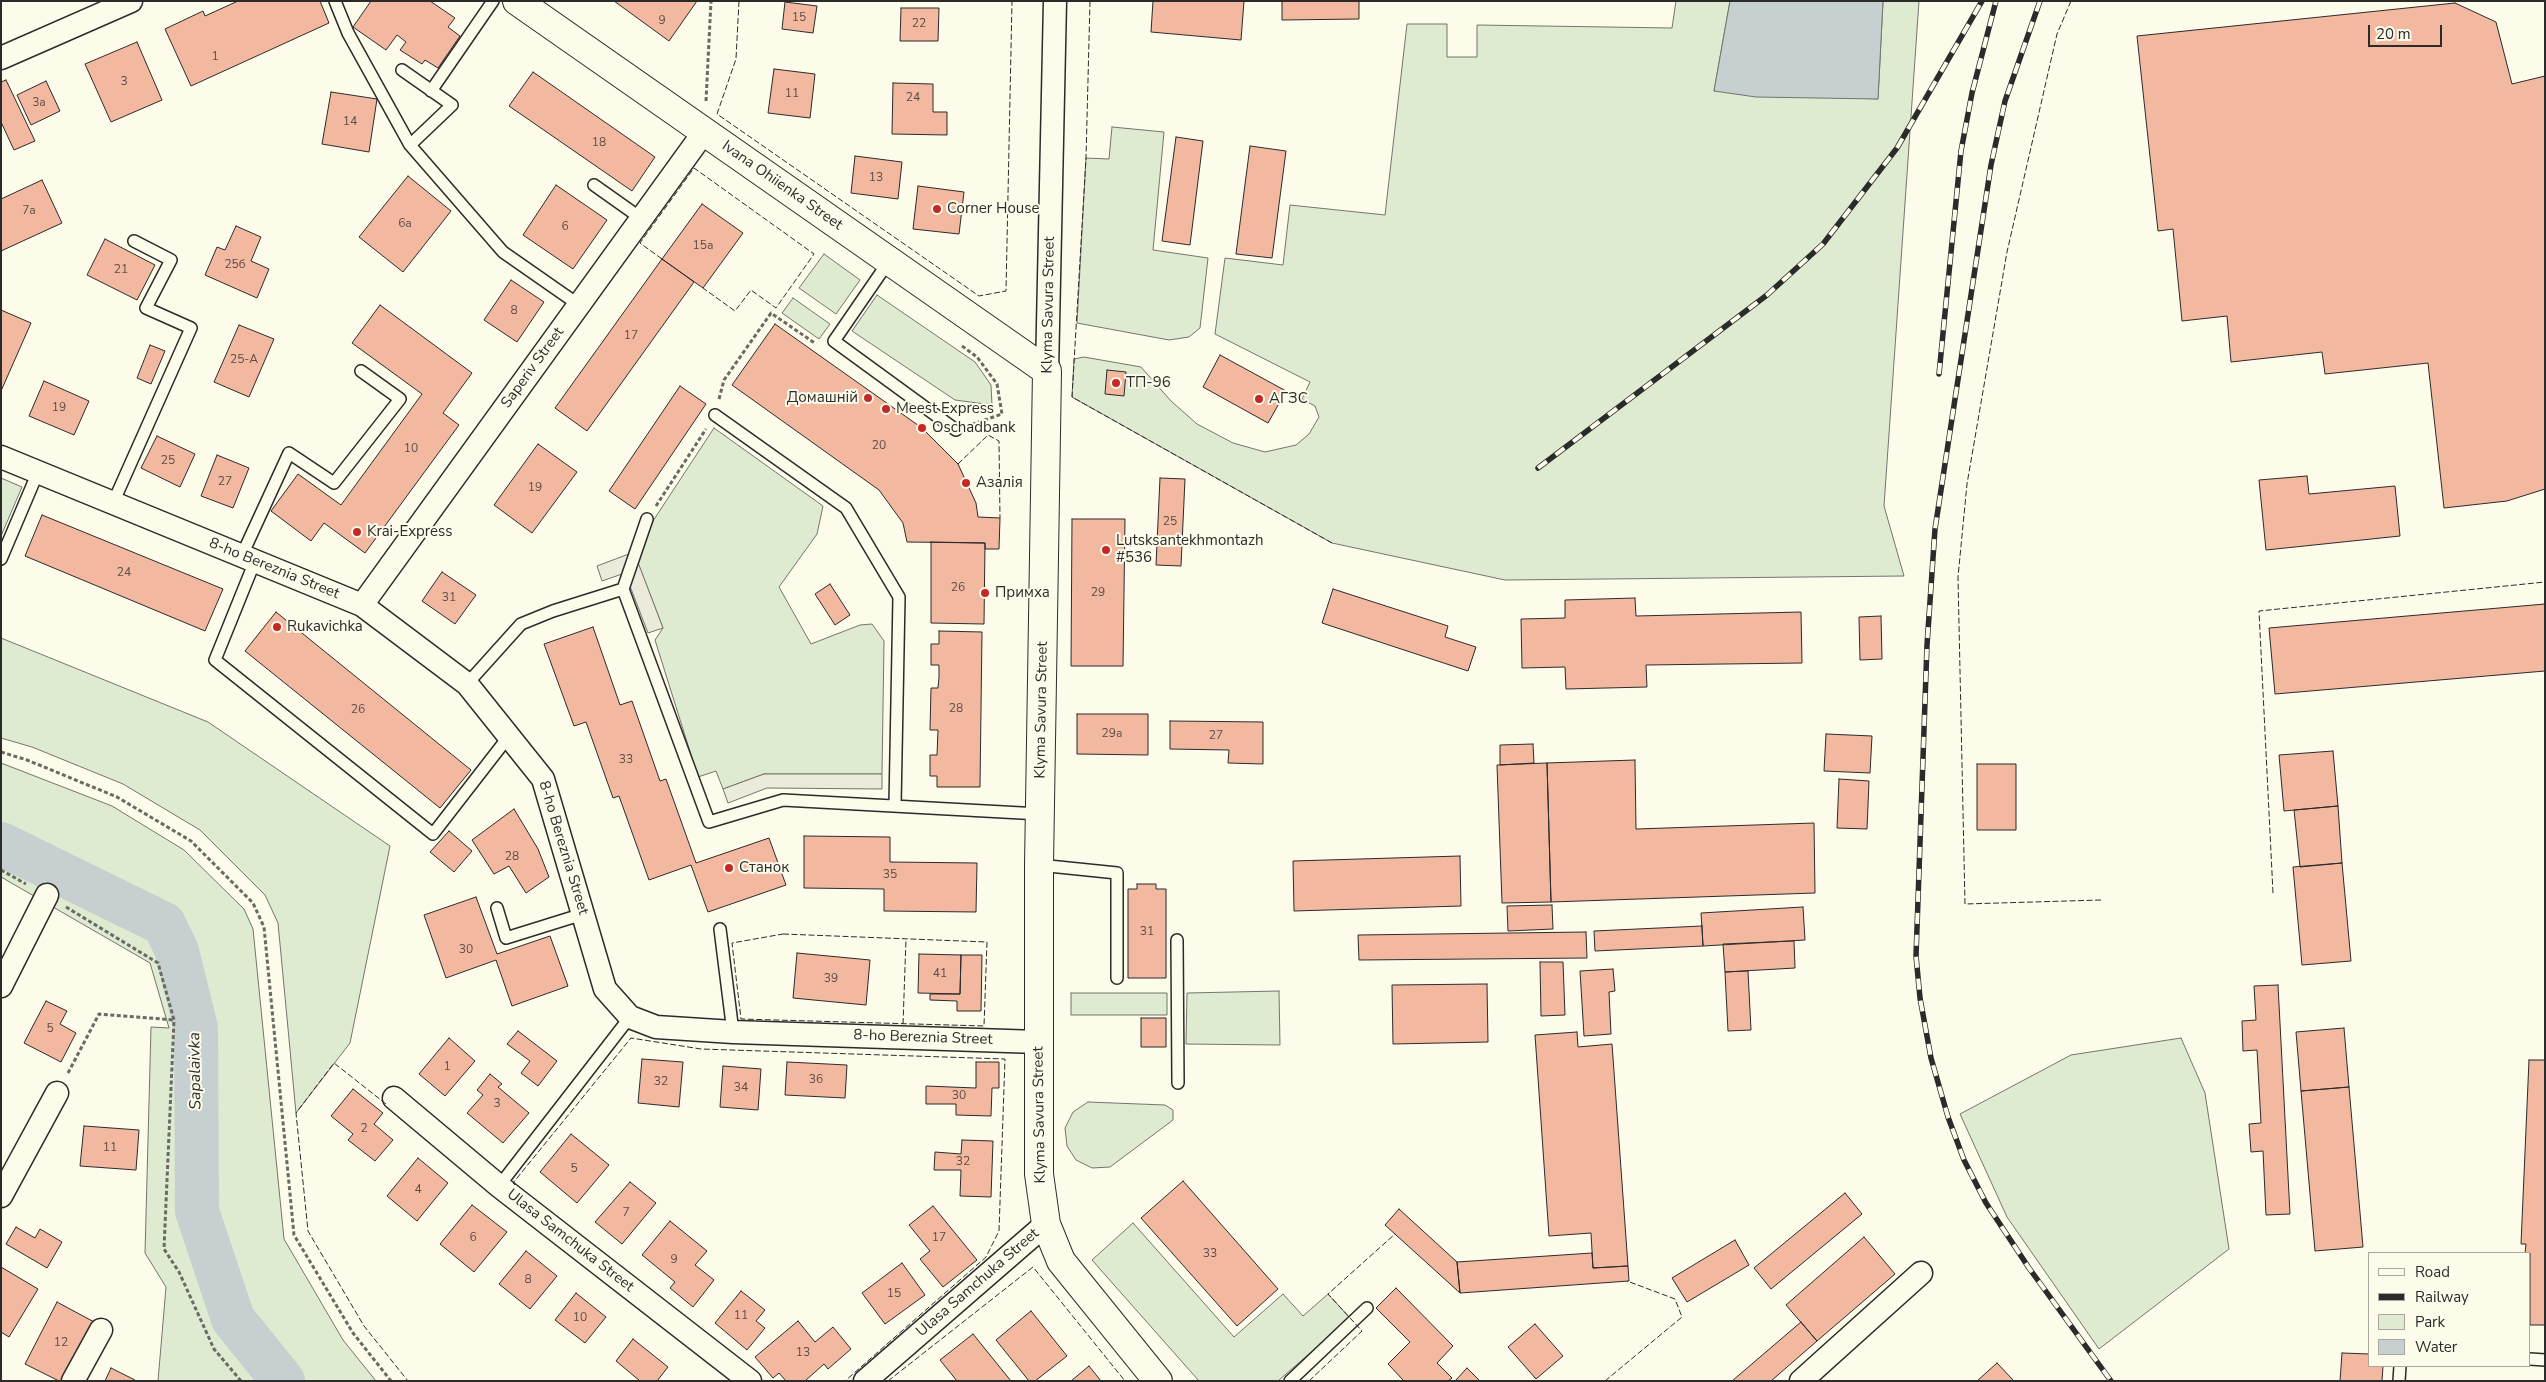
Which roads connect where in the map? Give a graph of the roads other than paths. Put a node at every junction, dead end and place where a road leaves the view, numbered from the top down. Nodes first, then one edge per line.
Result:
1 (131, 1) edge
2 (334, 1) edge
3 (493, 1) edge
4 (517, 1) edge
5 (1055, 1) edge
6 (1, 58) edge
7 (402, 70) dead end
8 (432, 91) junction
9 (704, 132) junction
10 (410, 145) junction
11 (594, 185) dead end
12 (642, 219) junction
13 (134, 241) dead end
14 (889, 261) junction
15 (579, 305) junction
16 (1047, 370) junction
17 (361, 372) dead end
18 (715, 416) road end
19 (956, 430) dead end
20 (1, 457) edge
21 (38, 472) junction
22 (113, 503) junction
23 (647, 520) road end
24 (249, 558) junction
25 (1, 559) edge
26 (623, 589) junction
27 (362, 605) junction
28 (467, 684) junction
29 (509, 736) junction
30 (896, 805) junction
31 (1040, 814) junction
32 (1039, 865) junction
33 (47, 895) road end
34 (497, 908) dead end
35 (583, 914) junction
36 (720, 929) dead end
37 (1177, 940) dead end
38 (1117, 978) dead end
39 (1, 986) edge
40 (630, 1017) junction
41 (733, 1032) junction
42 (1038, 1042) junction
43 (1178, 1083) dead end
44 (57, 1093) road end
45 (394, 1098) dead end
46 (499, 1186) junction
47 (1, 1196) edge
48 (1046, 1224) junction
49 (1921, 1273) dead end
50 (1367, 1308) dead end
51 (101, 1330) dead end
52 (2531, 1359) edge
53 (2545, 1360) edge
54 (2400, 1367) edge
55 (73, 1381) edge
56 (750, 1381) edge
57 (865, 1381) edge
58 (1158, 1381) edge
59 (1290, 1381) edge
60 (1801, 1381) edge
61 (2399, 1381) edge

1 - 6 street
2 - 10 lane
3 - 8 lane
4 - 9 street, Ivana Ohiienka Street
5 - 16 street, Klyma Savura Street
7 - 8 lane
8 - 10 lane
9 - 12 street, Saperiv Street
9 - 14 street, Ivana Ohiienka Street
10 - 15 lane
11 - 12 lane
12 - 15 street, Saperiv Street
13 - 22 lane
14 - 16 street, Ivana Ohiienka Street
14 - 19 lane
15 - 27 street, Saperiv Street
16 - 31 street, Klyma Savura Street
17 - 24 lane
18 - 30 lane
20 - 21 street, 8-ho Bereznia Street
21 - 22 street, 8-ho Bereznia Street
21 - 25 lane
22 - 24 street, 8-ho Bereznia Street
23 - 26 lane
24 - 27 street, 8-ho Bereznia Street
24 - 29 lane
26 - 28 lane
26 - 30 lane
27 - 28 street, 8-ho Bereznia Street
28 - 29 street, 8-ho Bereznia Street
29 - 35 street, 8-ho Bereznia Street
30 - 31 lane
31 - 32 street, Klyma Savura Street
32 - 38 lane
32 - 42 street, Klyma Savura Street
33 - 39 street
34 - 35 lane
35 - 40 street, 8-ho Bereznia Street
36 - 41 lane
37 - 43 lane
40 - 41 street, 8-ho Bereznia Street
40 - 46 lane
41 - 42 street, 8-ho Bereznia Street
42 - 48 street, Klyma Savura Street
44 - 47 street
45 - 46 street, Ulasa Samchuka Street
46 - 56 street, Ulasa Samchuka Street
48 - 57 street, Ulasa Samchuka Street
48 - 58 street, Klyma Savura Street
49 - 60 street
50 - 59 lane
51 - 55 street
52 - 53 lane
54 - 61 lane

